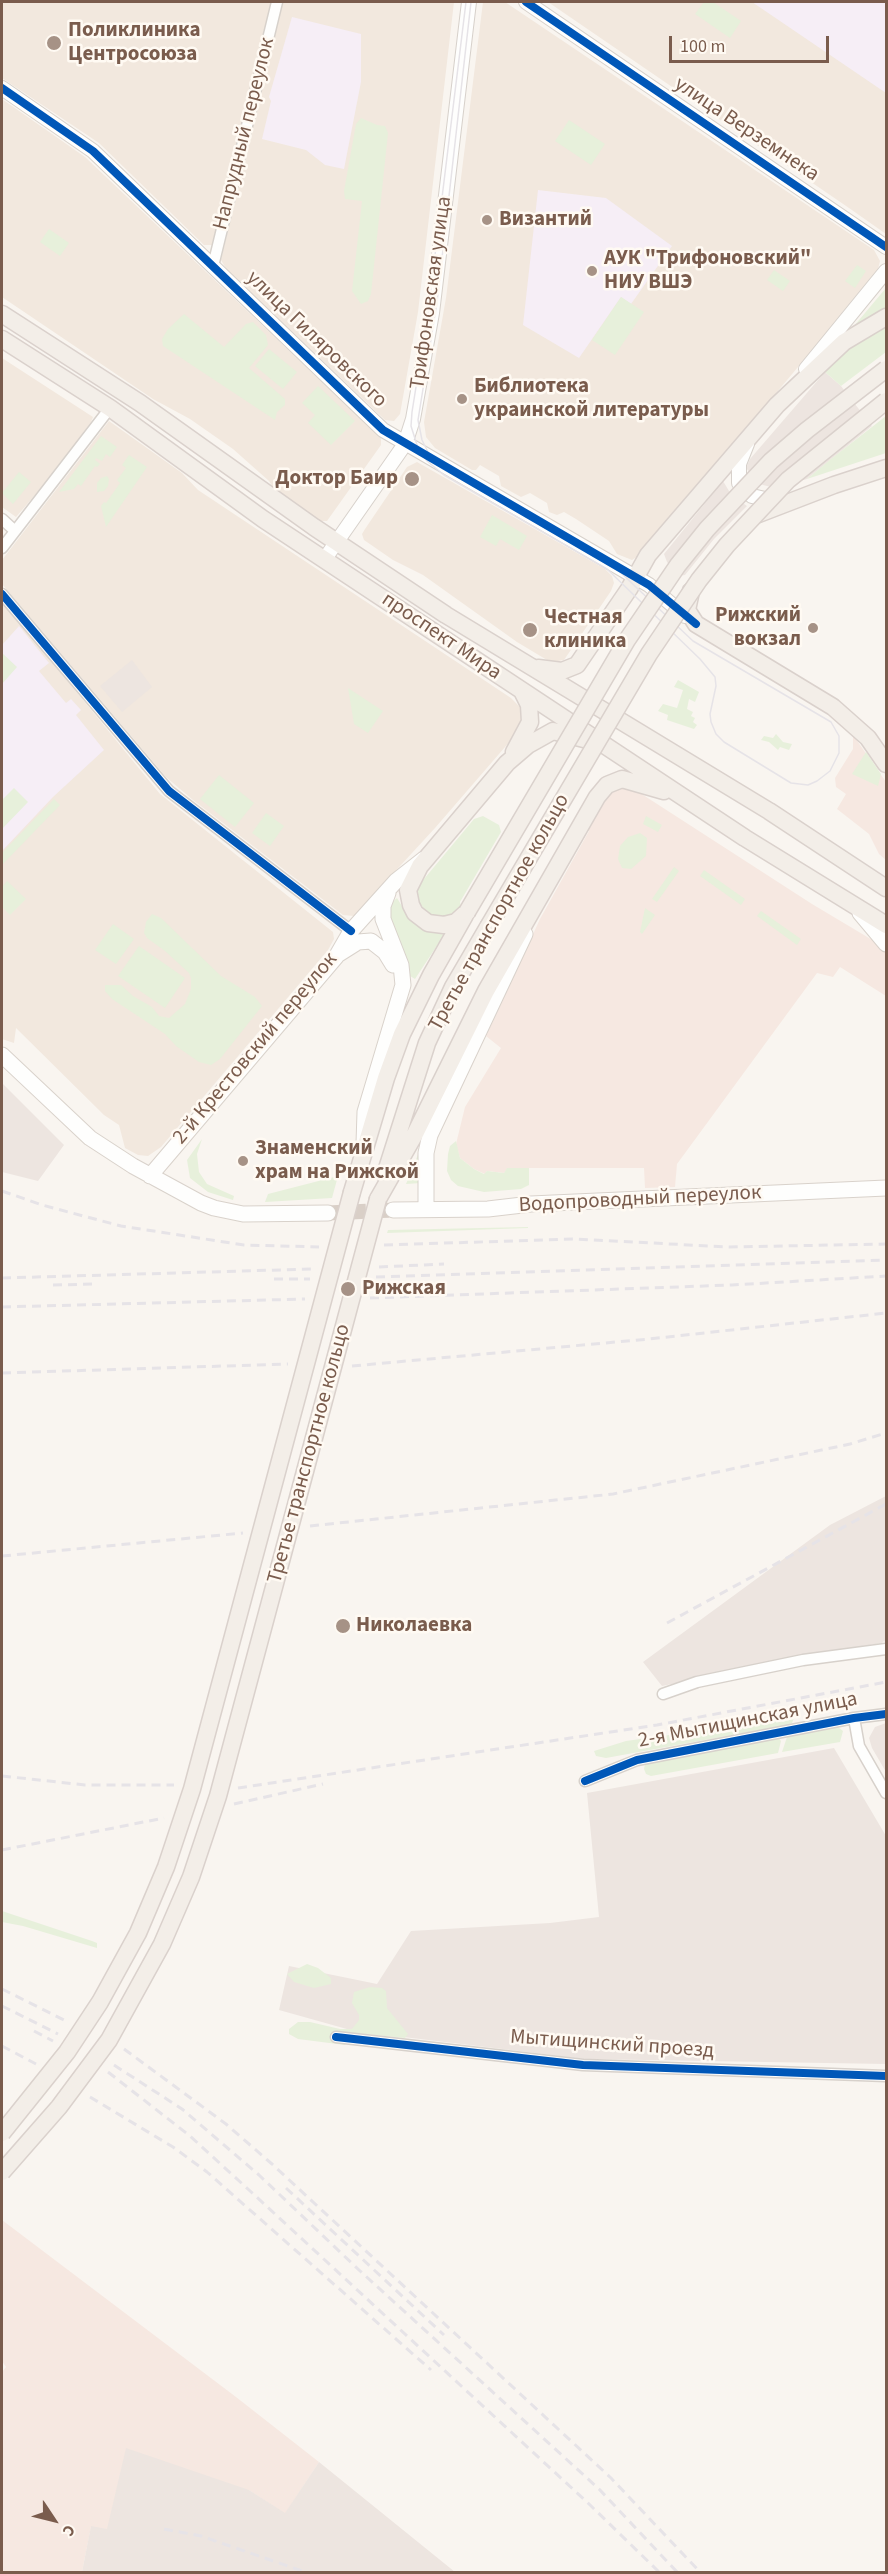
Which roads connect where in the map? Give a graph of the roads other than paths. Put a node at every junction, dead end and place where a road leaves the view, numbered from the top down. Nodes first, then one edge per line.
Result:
1 (277, 2) edge
2 (469, 2) edge
3 (526, 2) edge
4 (2, 88) edge
5 (886, 247) edge
6 (213, 266) junction
7 (886, 271) edge
8 (2, 314) edge
9 (886, 317) edge
10 (2, 339) edge
11 (886, 369) edge
12 (886, 401) edge
13 (777, 405) junction
14 (110, 408) junction
15 (754, 432) junction
16 (405, 444) junction
17 (886, 468) edge
18 (786, 502) junction
19 (2, 519) edge
20 (15, 531) junction
21 (337, 543) junction
22 (2, 548) edge
23 (324, 560) junction
24 (635, 577) junction
25 (2, 594) edge
26 (696, 624) junction
27 (529, 666) junction
28 (522, 690) junction
29 (606, 746) junction
30 (507, 763) junction
31 (886, 764) edge
32 (683, 797) junction
33 (430, 852) junction
34 (392, 885) junction
35 (886, 888) edge
36 (841, 898) junction
37 (537, 900) junction
38 (467, 912) junction
39 (886, 925) edge
40 (351, 931) junction
41 (886, 944) edge
42 (336, 957) junction
43 (390, 1024) junction
44 (2, 1055) edge
45 (364, 1149) junction
46 (150, 1176) junction
47 (886, 1188) edge
48 (378, 1199) junction
49 (426, 1209) junction
50 (393, 1210) tunnel mouth
51 (328, 1213) tunnel mouth
52 (886, 1649) edge
53 (663, 1694) dead end
54 (886, 1714) edge
55 (854, 1718) junction
56 (585, 1781) dead end
57 (886, 1793) edge
58 (336, 2037) dead end
59 (886, 2076) edge
60 (2, 2133) edge
61 (2, 2172) edge

1 - 6 street, Напрудный переулок
2 - 16 street, Трифоновская улица
3 - 5 street, улица Верземнека
4 - 6 street, улица Гиляровского
6 - 16 street, улица Гиляровского
7 - 13 street
8 - 21 main road, проспект Мира
9 - 13 main road
10 - 14 main road, проспект Мира
11 - 38 main road, Третье транспортное кольцо, bridge
12 - 48 main road, Третье транспортное кольцо, bridge
13 - 15 main road
14 - 20 street
14 - 23 main road, проспект Мира
15 - 18 street
15 - 24 main road
16 - 21 street, Трифоновская улица
16 - 24 street, улица Гиляровского
17 - 18 main road
18 - 26 main road
19 - 20 street
20 - 22 street
21 - 23 street, Трифоновская улица
21 - 27 main road, проспект Мира
23 - 28 main road, проспект Мира
24 - 26 street, улица Гиляровского
24 - 27 main road
25 - 40 street
26 - 31 main road
27 - 35 main road, проспект Мира
28 - 29 main road, проспект Мира
28 - 30 main road, 2-й Крестовский переулок
29 - 30 main road, 2-й Крестовский переулок
29 - 32 main road, проспект Мира
30 - 33 main road, 2-й Крестовский переулок
32 - 36 main road, проспект Мира
32 - 37 main road
33 - 34 main road, 2-й Крестовский переулок
33 - 38 main road
34 - 40 main road, 2-й Крестовский переулок
34 - 43 main road
36 - 39 main road, проспект Мира
36 - 41 main road
37 - 48 main road
37 - 49 main road
38 - 45 main road, Третье транспортное кольцо
40 - 42 main road, 2-й Крестовский переулок
42 - 43 main road
42 - 46 main road, 2-й Крестовский переулок
43 - 45 main road
44 - 46 main road
45 - 60 main road, Третье транспортное кольцо, bridge
46 - 51 main road
47 - 49 main road, Водопроводный переулок
48 - 61 main road, Третье транспортное кольцо, bridge
49 - 50 main road, Водопроводный переулок
52 - 53 street
54 - 55 street, 2-я Мытищинская улица
55 - 56 street, 2-я Мытищинская улица
55 - 57 street
58 - 59 street, Мытищинский проезд

